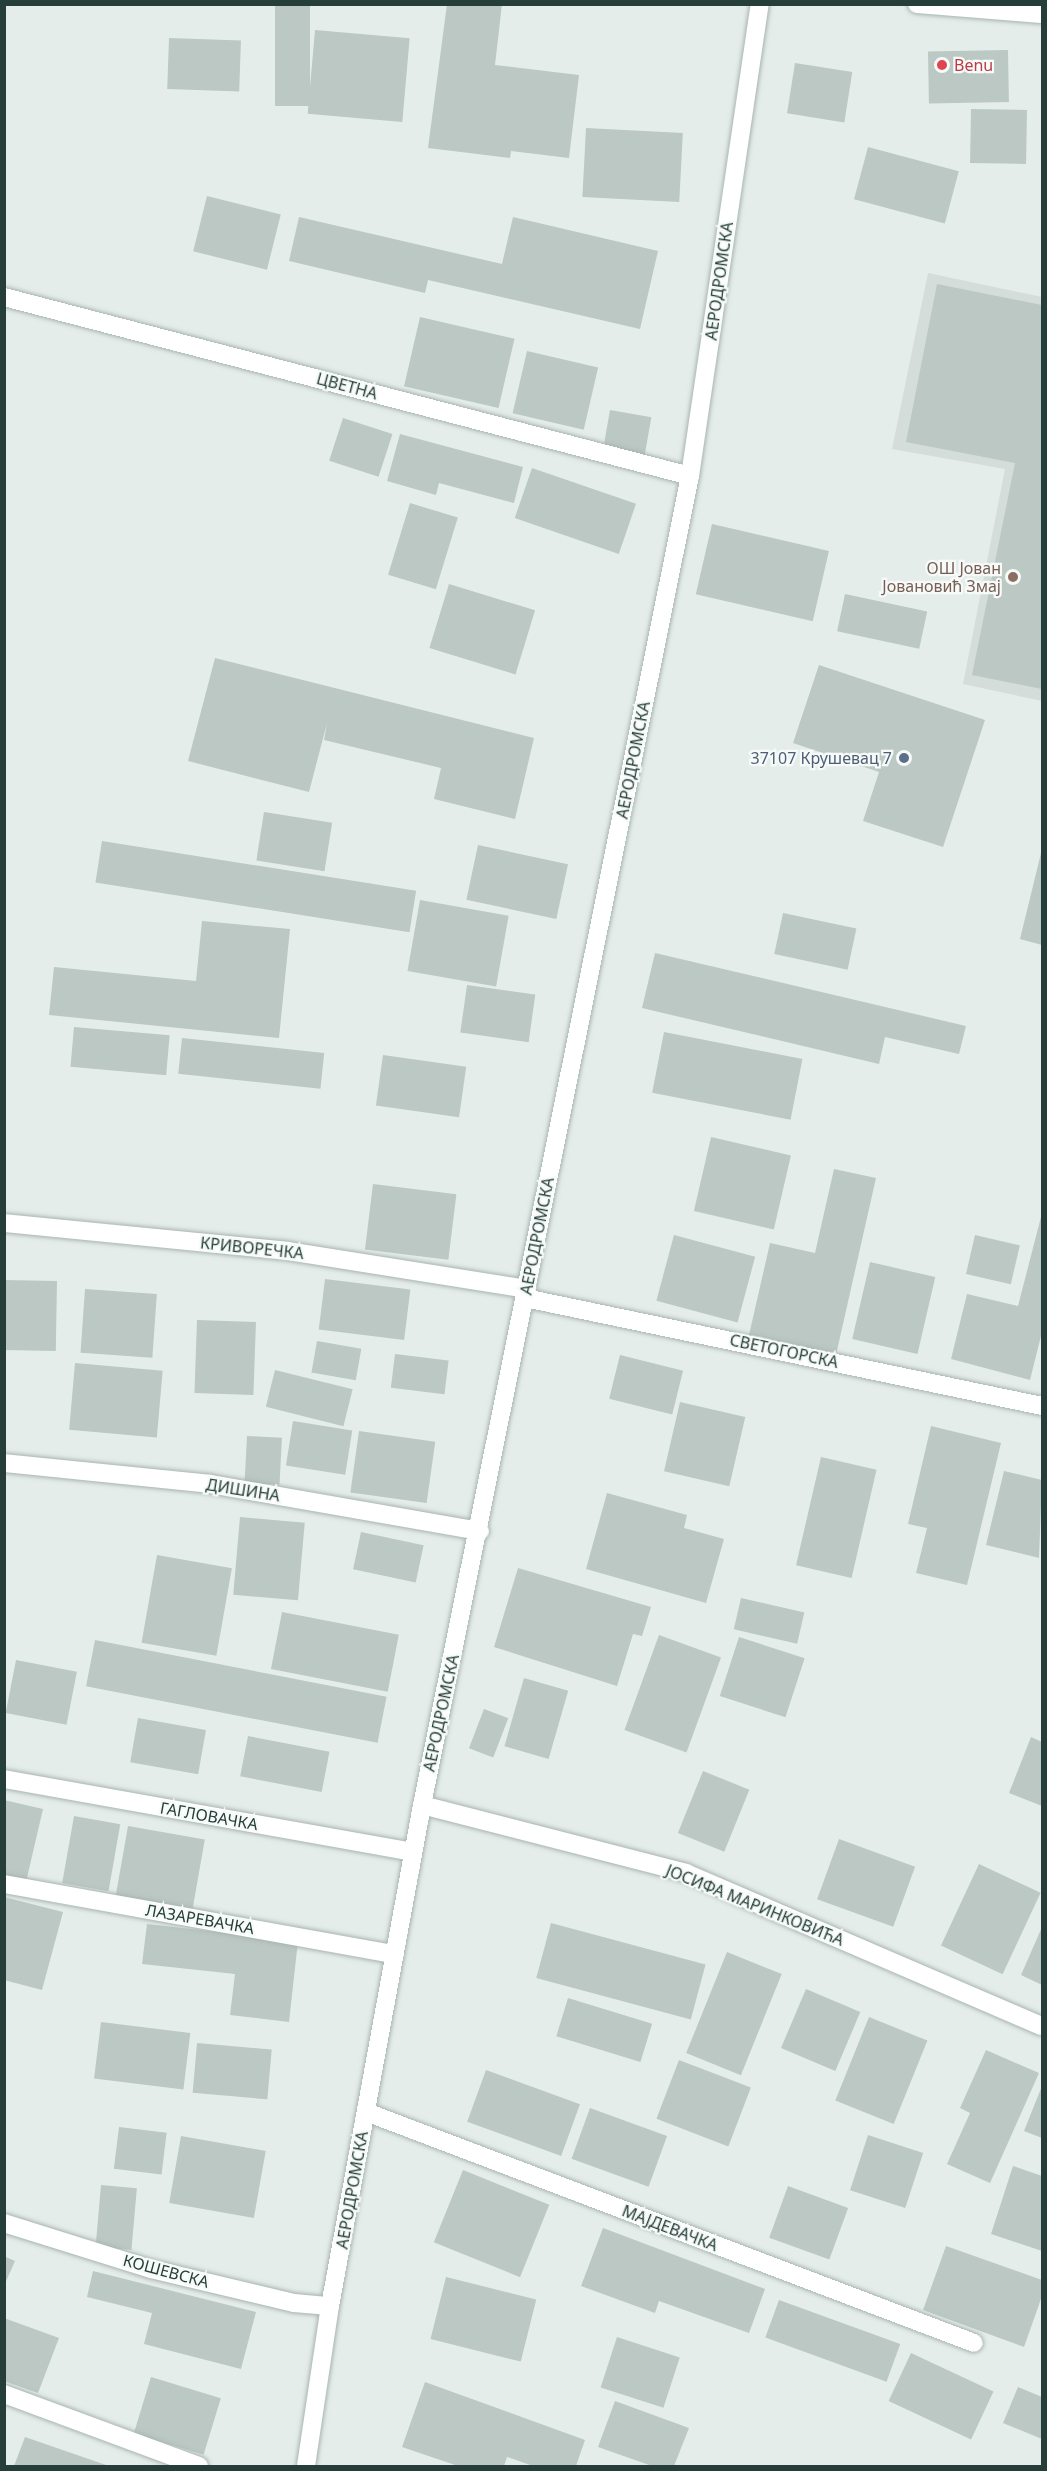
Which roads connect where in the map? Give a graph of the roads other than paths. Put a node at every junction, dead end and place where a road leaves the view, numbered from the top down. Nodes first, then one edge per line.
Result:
1 (760, 4) edge
2 (917, 4) edge
3 (1042, 14) edge
4 (4, 297) edge
5 (690, 476) junction
6 (4, 1223) edge
7 (526, 1294) junction
8 (1042, 1406) edge
9 (4, 1463) edge
10 (480, 1531) junction
11 (4, 1779) edge
12 (422, 1805) junction
13 (413, 1852) junction
14 (4, 1884) edge
15 (395, 1954) junction
16 (1042, 2026) edge
17 (366, 2112) junction
18 (4, 2223) edge
19 (330, 2306) junction
20 (974, 2343) dead end
21 (4, 2394) edge
22 (199, 2466) edge
23 (306, 2466) edge

1 - 5 street, АЕРОДРОМСКА
2 - 3 street
4 - 5 street, ЦВЕТНА
5 - 7 street, АЕРОДРОМСКА
6 - 7 street, КРИВОРЕЧКА
7 - 8 street, СВЕТОГОРСКА
7 - 10 street, АЕРОДРОМСКА
9 - 10 street, ДИШИНА
10 - 12 street, АЕРОДРОМСКА
11 - 13 street, ГАГЛОВАЧКА
12 - 13 street, АЕРОДРОМСКА
12 - 16 street, ЈОСИФА МАРИНКОВИЋА
13 - 15 street, АЕРОДРОМСКА
14 - 15 street, ЛАЗАРЕВАЧКА
15 - 17 street, АЕРОДРОМСКА
17 - 19 street, АЕРОДРОМСКА
17 - 20 street, МАЈДЕВАЧКА
18 - 19 street, КОШЕВСКА
19 - 23 street, АЕРОДРОМСКА
21 - 22 street

